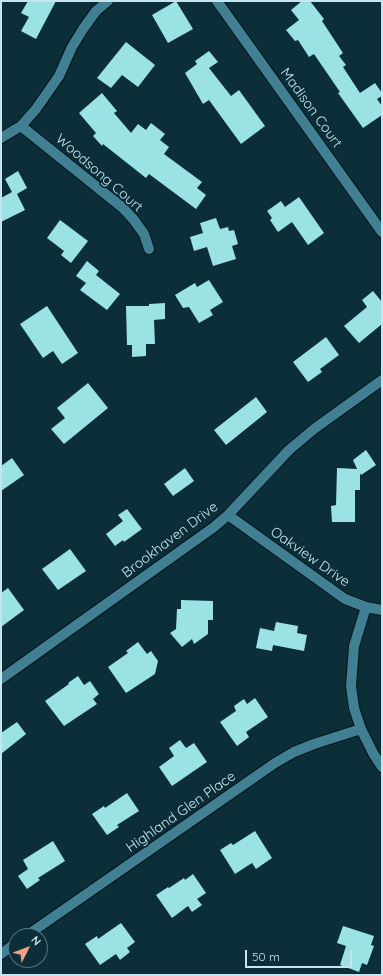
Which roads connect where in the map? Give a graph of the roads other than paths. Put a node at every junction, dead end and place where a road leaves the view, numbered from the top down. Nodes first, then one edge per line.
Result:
1 (108, 1) edge
2 (217, 1) edge
3 (21, 126) junction
4 (1, 138) edge
5 (382, 232) edge
6 (149, 249) dead end
7 (382, 380) edge
8 (228, 515) junction
9 (366, 607) junction
10 (382, 610) edge
11 (1, 680) edge
12 (361, 729) junction
13 (382, 767) edge
14 (38, 928) edge

1 - 3 street
2 - 5 street, Madison Court
3 - 4 street
3 - 6 street, Woodsong Court
7 - 8 street, Brookhaven Drive
8 - 9 street, Oakview Drive
8 - 11 street, Brookhaven Drive
9 - 10 street, Oakview Drive
9 - 12 street
12 - 13 street
12 - 14 street, Highland Glen Place

